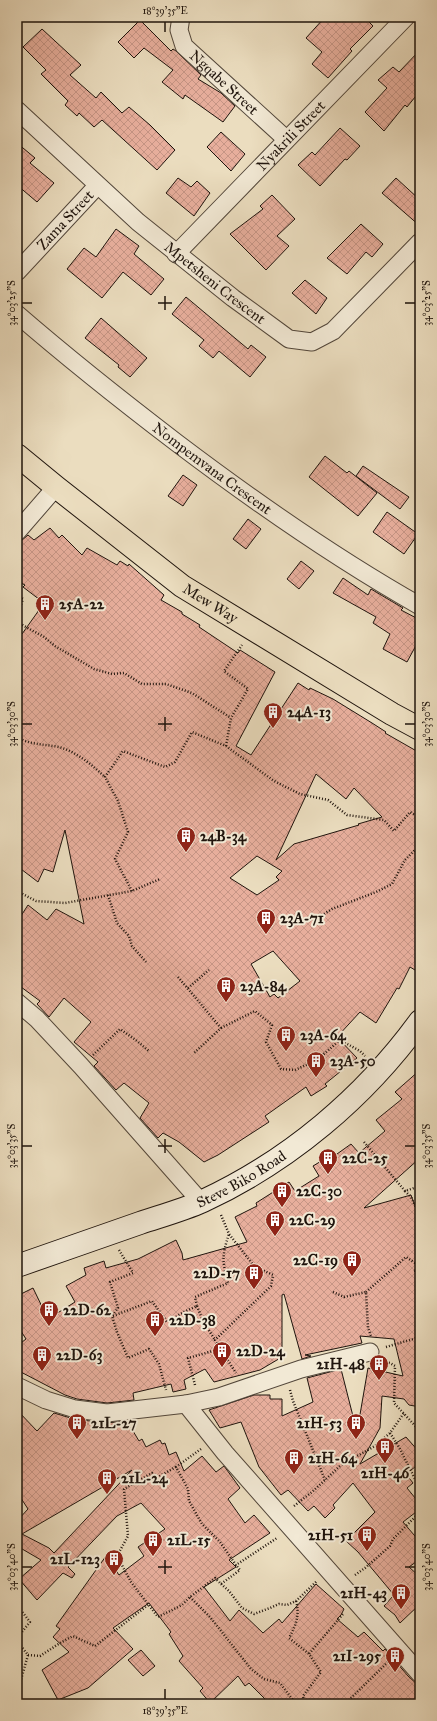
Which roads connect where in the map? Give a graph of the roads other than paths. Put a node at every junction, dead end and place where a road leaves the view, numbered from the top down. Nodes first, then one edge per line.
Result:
1 (181, 17) edge
2 (406, 17) edge
3 (17, 110) edge
4 (286, 140) junction
5 (97, 186) junction
6 (420, 242) edge
7 (176, 254) junction
8 (17, 272) edge
9 (17, 314) edge
10 (17, 455) edge
11 (56, 487) junction
12 (17, 532) edge
13 (420, 606) edge
14 (420, 729) edge
15 (17, 1002) edge
16 (420, 1021) edge
17 (207, 1199) junction
18 (17, 1266) edge
19 (370, 1352) road end
20 (17, 1386) edge
21 (184, 1404) junction
22 (419, 1671) edge

1 - 4 street, Ngqabe Street
2 - 4 street, Nyakrili Street
3 - 5 street, Mpetsheni Crescent
4 - 7 street, Nyakrili Street
5 - 7 street, Mpetsheni Crescent
5 - 8 street, Zama Street
6 - 7 street, Mpetsheni Crescent
9 - 13 street, Nompemvana Crescent
10 - 11 main road, Mew Way
11 - 12 street
11 - 14 main road, Mew Way
15 - 17 street
16 - 17 street, Steve Biko Road
17 - 18 street, Steve Biko Road
19 - 21 street
20 - 21 street
21 - 22 street

